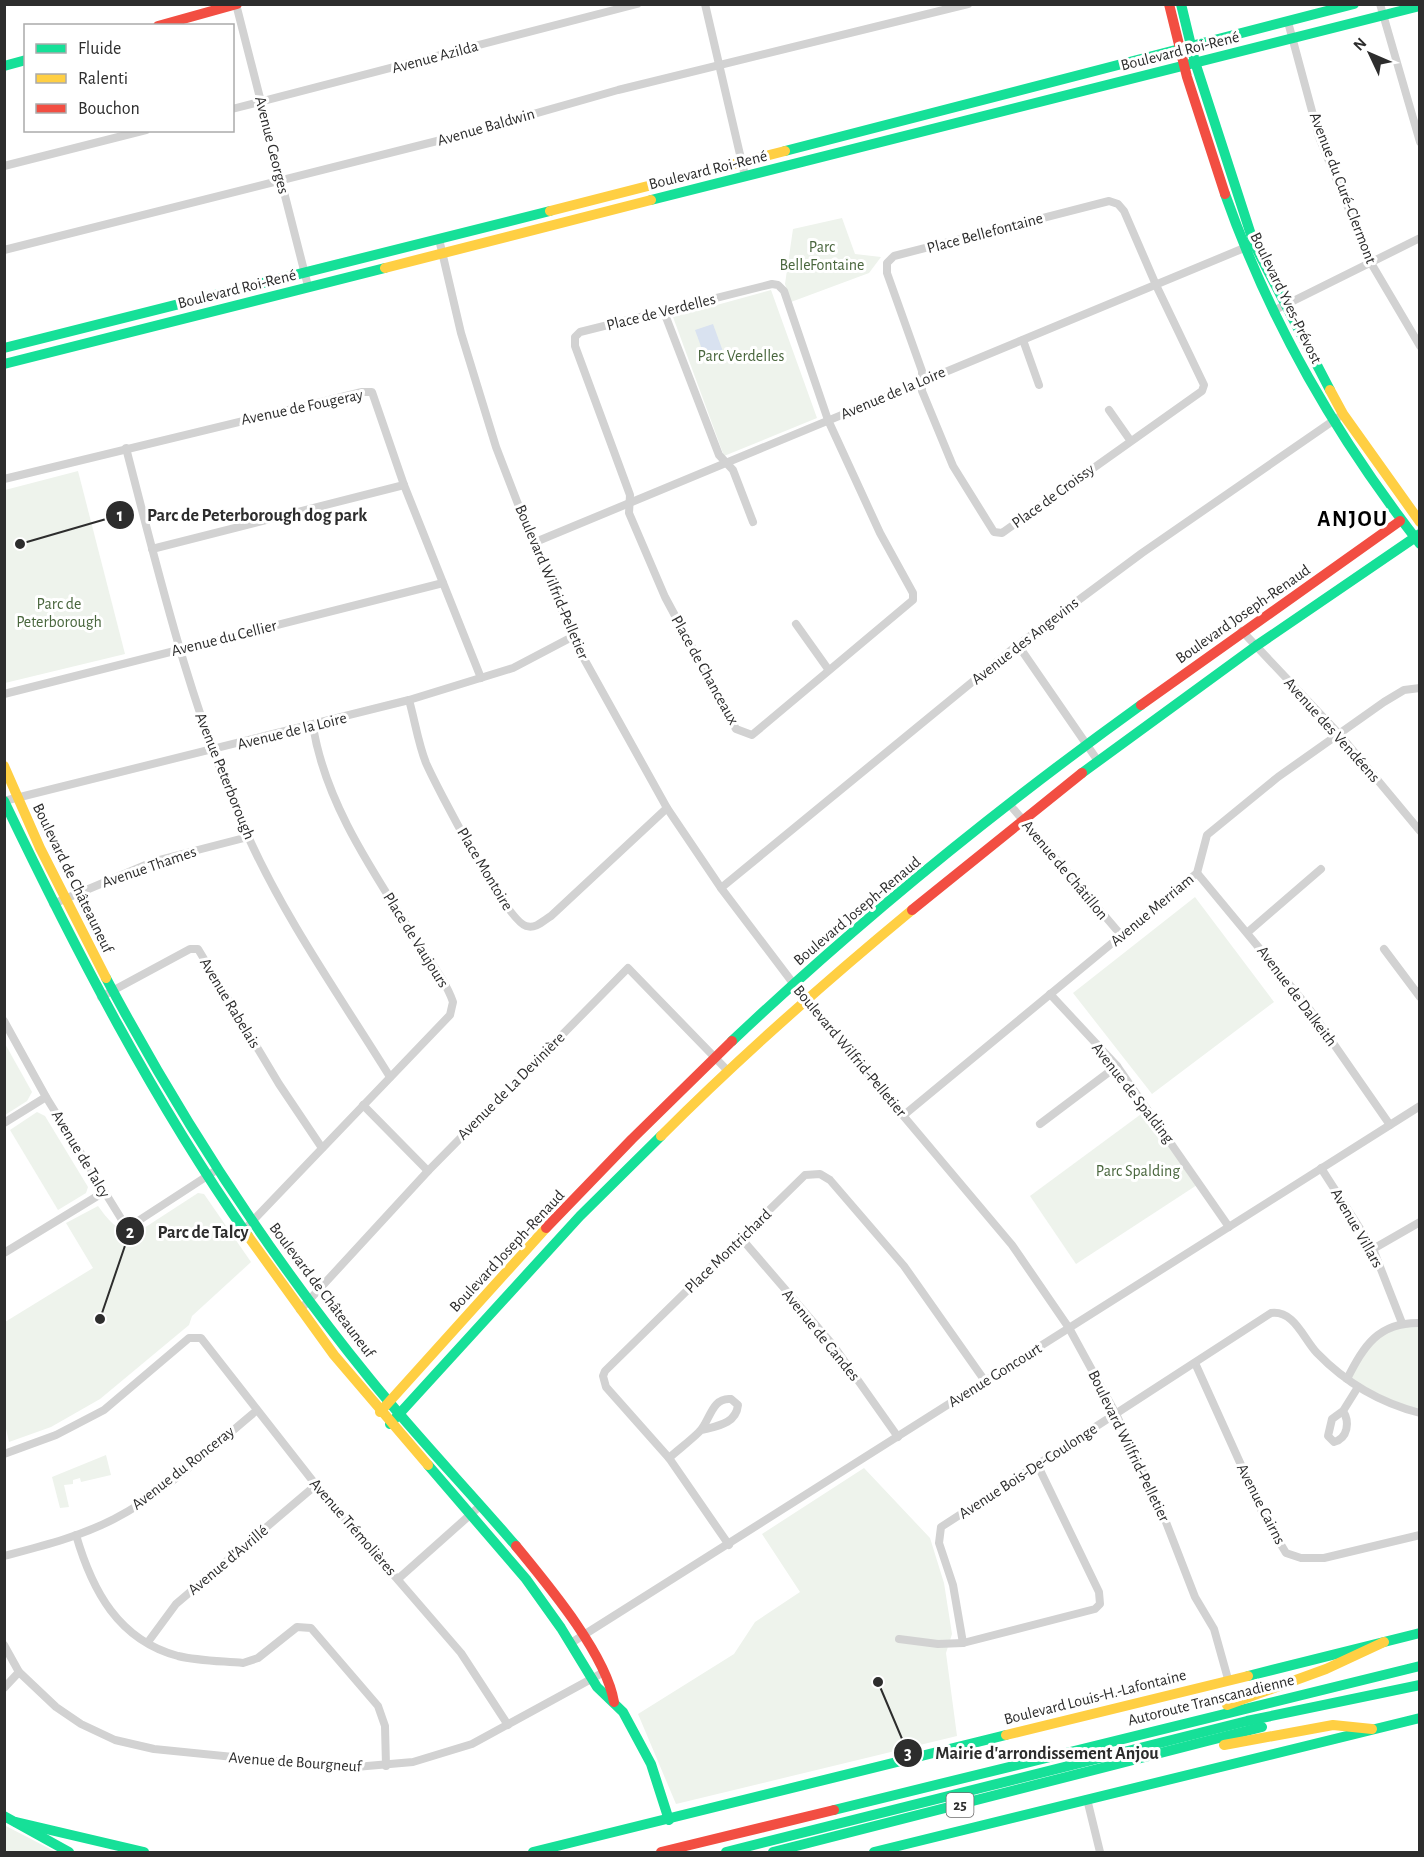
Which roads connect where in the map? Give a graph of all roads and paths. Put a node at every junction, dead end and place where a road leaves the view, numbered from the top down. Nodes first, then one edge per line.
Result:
1 (637, 4) edge
2 (705, 4) edge
3 (968, 4) edge
4 (1169, 4) edge
5 (1181, 4) edge
6 (1354, 4) edge
7 (236, 5) edge
8 (1419, 6) edge
9 (1381, 9) edge
10 (1288, 22) junction
11 (165, 24) edge
12 (1292, 39) junction
13 (1185, 48) junction
14 (24, 61) edge
15 (1195, 63) junction
16 (719, 64) junction
17 (1183, 65) junction
18 (4, 66) edge
19 (261, 102) junction
20 (234, 109) edge
21 (138, 132) edge
22 (1419, 142) edge
23 (742, 162) junction
24 (4, 166) edge
25 (745, 176) junction
26 (281, 180) junction
27 (1419, 238) edge
28 (439, 240) junction
29 (1248, 246) junction
30 (4, 250) edge
31 (442, 252) junction
32 (1371, 263) junction
33 (304, 272) junction
34 (1156, 285) junction
35 (308, 286) junction
36 (1285, 305) junction
37 (1273, 311) junction
38 (664, 312) junction
39 (1023, 340) junction
40 (1419, 346) edge
41 (4, 348) edge
42 (4, 364) edge
43 (922, 381) junction
44 (1039, 385) dead end
45 (1109, 410) dead end
46 (1343, 414) junction
47 (828, 420) junction
48 (1331, 422) junction
49 (1130, 440) junction
50 (126, 448) junction
51 (726, 463) junction
52 (4, 479) edge
53 (404, 485) junction
54 (630, 503) junction
55 (1417, 515) edge
56 (753, 522) dead end
57 (1400, 522) junction
58 (1418, 538) edge
59 (533, 543) junction
60 (152, 549) junction
61 (443, 583) junction
62 (796, 624) dead end
63 (1242, 631) junction
64 (572, 637) junction
65 (1018, 645) junction
66 (1256, 646) junction
67 (179, 650) junction
68 (828, 669) junction
69 (481, 678) junction
70 (1419, 688) edge
71 (4, 694) edge
72 (409, 700) junction
73 (313, 726) junction
74 (1340, 735) junction
75 (1087, 745) junction
76 (212, 750) junction
77 (1098, 761) junction
78 (4, 766) edge
79 (17, 797) junction
80 (5, 801) edge
81 (1010, 805) junction
82 (667, 808) junction
83 (1022, 819) junction
84 (1419, 831) edge
85 (248, 837) junction
86 (1321, 870) dead end
87 (928, 871) junction
88 (1197, 873) junction
89 (941, 885) junction
90 (722, 888) junction
91 (64, 898) junction
92 (53, 904) junction
93 (1248, 932) junction
94 (855, 934) junction
95 (1121, 935) junction
96 (866, 946) junction
97 (1384, 949) dead end
98 (795, 985) junction
99 (112, 991) junction
100 (1050, 994) junction
101 (100, 997) junction
102 (1419, 997) edge
103 (805, 999) junction
104 (4, 1021) edge
105 (713, 1058) junction
106 (1117, 1066) junction
107 (727, 1070) junction
108 (390, 1077) junction
109 (46, 1097) junction
110 (363, 1105) junction
111 (1419, 1106) edge
112 (904, 1115) junction
113 (4, 1123) edge
114 (1040, 1124) dead end
115 (1390, 1125) junction
116 (322, 1148) junction
117 (1322, 1168) junction
118 (218, 1169) junction
119 (428, 1171) junction
120 (207, 1176) junction
121 (104, 1192) junction
122 (253, 1221) junction
123 (1419, 1221) edge
124 (1229, 1227) junction
125 (243, 1231) junction
126 (741, 1238) junction
127 (1373, 1249) junction
128 (4, 1253) edge
129 (310, 1301) junction
130 (300, 1310) junction
131 (1402, 1323) junction
132 (1419, 1323) edge
133 (1070, 1328) junction
134 (1195, 1363) junction
135 (1347, 1379) junction
136 (985, 1381) junction
137 (1358, 1387) junction
138 (389, 1402) junction
139 (256, 1410) junction
140 (1342, 1411) dead end
141 (380, 1412) junction
142 (1419, 1413) edge
143 (1116, 1414) junction
144 (400, 1415) junction
145 (390, 1424) junction
146 (702, 1430) junction
147 (898, 1437) junction
148 (4, 1454) edge
149 (669, 1458) junction
150 (1038, 1466) junction
151 (316, 1485) junction
152 (480, 1506) junction
153 (470, 1515) junction
154 (76, 1535) junction
155 (1419, 1535) edge
156 (729, 1545) junction
157 (4, 1556) edge
158 (398, 1579) junction
159 (1419, 1633) edge
160 (583, 1636) junction
161 (899, 1639) dead end
162 (148, 1642) junction
163 (1384, 1642) junction
164 (571, 1643) junction
165 (963, 1643) junction
166 (4, 1645) edge
167 (1419, 1666) edge
168 (19, 1672) junction
169 (604, 1672) junction
170 (591, 1679) junction
171 (1228, 1679) junction
172 (1419, 1685) edge
173 (4, 1688) edge
174 (614, 1702) junction
175 (1419, 1718) edge
176 (1195, 1719) junction
177 (508, 1725) junction
178 (1372, 1729) junction
179 (1148, 1758) junction
180 (386, 1766) junction
181 (1087, 1799) junction
182 (4, 1816) edge
183 (669, 1820) junction
184 (16, 1822) junction
185 (69, 1852) edge
186 (144, 1852) edge
187 (533, 1852) edge
188 (661, 1852) edge
189 (726, 1852) edge
190 (773, 1852) edge
191 (874, 1852) edge
192 (1100, 1852) edge

1 - 19 street, Avenue Azilda
2 - 16 street
3 - 16 street, Avenue Baldwin
4 - 13 main road, Boulevard Yves-Prévost
5 - 13 main road, Boulevard Yves-Prévost
6 - 10 main road, Boulevard Roi-René
7 - 11 main road
7 - 19 street, Avenue Georges
8 - 9 main road, Boulevard Roi-René
9 - 12 main road, Boulevard Roi-René
9 - 22 street
10 - 12 street, Avenue du Curé-Clermont
10 - 13 main road, Boulevard Roi-René
12 - 15 main road, Boulevard Roi-René
12 - 32 street, Avenue du Curé-Clermont
13 - 15 main road, Boulevard Yves-Prévost
13 - 17 main road, Boulevard Yves-Prévost
13 - 23 main road, Boulevard Roi-René
14 - 18 main road
15 - 17 main road, Boulevard Roi-René
15 - 29 main road, Boulevard Yves-Prévost
16 - 23 street
16 - 26 street, Avenue Baldwin
17 - 25 main road, Boulevard Roi-René
17 - 29 main road, Boulevard Yves-Prévost
19 - 20 street, Avenue Azilda
19 - 26 street, Avenue Georges
21 - 24 street
23 - 25 street
23 - 28 main road, Boulevard Roi-René
25 - 31 main road, Boulevard Roi-René
26 - 30 street, Avenue Baldwin
26 - 33 street, Avenue Georges
27 - 32 street
28 - 31 street, Boulevard Wilfrid-Pelletier
28 - 33 main road, Boulevard Roi-René
29 - 34 street, Avenue de la Loire
29 - 36 main road, Boulevard Yves-Prévost
29 - 37 main road, Boulevard Yves-Prévost
31 - 35 main road, Boulevard Roi-René
31 - 59 street, Boulevard Wilfrid-Pelletier
32 - 36 street
32 - 40 street, Avenue du Curé-Clermont
33 - 35 street, Avenue Georges
33 - 41 main road, Boulevard Roi-René
34 - 39 street, Avenue de la Loire
34 - 43 street, Place Bellefontaine
34 - 49 street, Place de Croissy
35 - 42 main road, Boulevard Roi-René
36 - 37 street
36 - 46 main road, Boulevard Yves-Prévost
37 - 48 main road, Boulevard Yves-Prévost
38 - 47 street, Place de Verdelles
38 - 51 street
38 - 54 street, Place de Verdelles
39 - 43 street, Avenue de la Loire
39 - 44 street
43 - 47 street, Avenue de la Loire
43 - 49 street, Place de Croissy
45 - 49 street
46 - 48 street, Avenue des Angevins
46 - 55 main road, Boulevard Yves-Prévost
47 - 51 street, Avenue de la Loire
47 - 68 street, Place de Chanceaux
48 - 57 main road, Boulevard Yves-Prévost
48 - 65 street, Avenue des Angevins
50 - 52 street, Avenue de Fougeray
50 - 53 street, Avenue de Fougeray
50 - 60 street, Avenue Peterborough
51 - 54 street, Avenue de la Loire
51 - 56 street
53 - 60 street
53 - 61 street, Avenue de Fougeray
54 - 59 street, Avenue de la Loire
54 - 68 street, Place de Chanceaux
55 - 57 street, Boulevard Joseph-Renaud
57 - 58 main road, Boulevard Yves-Prévost
57 - 63 main road, Boulevard Joseph-Renaud
58 - 66 main road, Boulevard Joseph-Renaud
59 - 64 street, Boulevard Wilfrid-Pelletier
60 - 67 street, Avenue Peterborough
61 - 67 street, Avenue du Cellier
61 - 69 street, Avenue de Fougeray
62 - 68 street
63 - 66 street, Avenue des Vendéens
63 - 75 main road, Boulevard Joseph-Renaud
64 - 69 street, Avenue de la Loire
64 - 82 street, Boulevard Wilfrid-Pelletier
65 - 75 street
65 - 90 street, Avenue des Angevins
66 - 74 street, Avenue des Vendéens
66 - 77 main road, Boulevard Joseph-Renaud
67 - 71 street, Avenue du Cellier
67 - 76 street, Avenue Peterborough
69 - 72 street, Avenue de la Loire
70 - 74 street, Avenue Merriam
72 - 73 street, Avenue de la Loire
72 - 82 street, Place Montoire
73 - 76 street, Avenue de la Loire
73 - 108 street, Place de Vaujours
74 - 84 street, Avenue des Vendéens
74 - 88 street, Avenue Merriam
75 - 77 street
75 - 81 main road, Boulevard Joseph-Renaud
76 - 79 street, Avenue de la Loire
76 - 85 street, Avenue Peterborough
77 - 83 main road, Boulevard Joseph-Renaud
78 - 79 main road, Boulevard de Châteauneuf
79 - 80 street, Avenue de la Loire
79 - 91 main road, Boulevard de Châteauneuf
80 - 92 main road, Boulevard de Châteauneuf
81 - 83 street, Avenue de Châtillon
81 - 87 main road, Boulevard Joseph-Renaud
82 - 90 street, Boulevard Wilfrid-Pelletier
83 - 89 main road, Boulevard Joseph-Renaud
83 - 95 street, Avenue de Châtillon
85 - 91 street, Avenue Thames
85 - 108 street, Avenue Peterborough
86 - 93 street
87 - 89 main road
87 - 94 main road, Boulevard Joseph-Renaud
88 - 93 street, Avenue de Dalkeith
88 - 95 street, Avenue Merriam
89 - 96 main road, Boulevard Joseph-Renaud
90 - 98 street, Boulevard Wilfrid-Pelletier
91 - 92 street, Avenue Thames
91 - 99 main road, Boulevard de Châteauneuf
92 - 101 main road, Boulevard de Châteauneuf
93 - 115 street, Avenue de Dalkeith
94 - 96 main road
94 - 98 main road, Boulevard Joseph-Renaud
95 - 100 street, Avenue Merriam
96 - 103 main road, Boulevard Joseph-Renaud
97 - 102 street
98 - 103 street, Boulevard Wilfrid-Pelletier
98 - 105 main road, Boulevard Joseph-Renaud
99 - 101 street, Avenue Rabelais
99 - 116 street, Avenue Rabelais
99 - 118 main road, Boulevard de Châteauneuf
100 - 106 street, Avenue de Spalding
100 - 112 street, Avenue Merriam
101 - 120 main road, Boulevard de Châteauneuf
103 - 107 main road, Boulevard Joseph-Renaud
103 - 112 street, Boulevard Wilfrid-Pelletier
104 - 109 street, Avenue de Talcy
105 - 107 street, Avenue de La Devinière
105 - 119 street, Avenue de La Devinière
105 - 138 main road, Boulevard Joseph-Renaud
106 - 114 street
106 - 124 street, Avenue de Spalding
107 - 144 main road, Boulevard Joseph-Renaud
108 - 110 street, Place de Vaujours
109 - 113 street
109 - 121 street, Avenue de Talcy
110 - 116 street, Place de Vaujours
110 - 119 street
111 - 115 street, Avenue Goncourt
112 - 133 street, Boulevard Wilfrid-Pelletier
115 - 117 street, Avenue Goncourt
116 - 122 street, Place de Vaujours
117 - 124 street, Avenue Goncourt
117 - 127 street, Avenue Villars
118 - 120 street, Avenue de Talcy
118 - 122 main road, Boulevard de Châteauneuf
119 - 129 street, Avenue de La Devinière
120 - 121 street, Avenue de Talcy
120 - 125 main road, Boulevard de Châteauneuf
121 - 128 street
122 - 125 street, Place de Vaujours
122 - 129 main road, Boulevard de Châteauneuf
123 - 127 street
124 - 133 street, Avenue Goncourt
125 - 130 main road, Boulevard de Châteauneuf
126 - 136 street, Place Montrichard
126 - 147 street, Avenue de Candes
126 - 149 street, Place Montrichard
127 - 131 street, Avenue Villars
129 - 130 street, Avenue de La Devinière
129 - 138 main road, Boulevard de Châteauneuf
130 - 141 main road, Boulevard de Châteauneuf
131 - 132 street
131 - 135 street
133 - 136 street, Avenue Goncourt
133 - 143 street, Boulevard Wilfrid-Pelletier
134 - 135 street, Avenue Bois-De-Coulonge
134 - 143 street, Avenue Bois-De-Coulonge
134 - 155 street, Avenue Cairns
135 - 137 street, Avenue Bois-De-Coulonge
136 - 147 street, Avenue Goncourt
137 - 140 street
137 - 142 street, Avenue Bois-De-Coulonge
138 - 141 main road, Boulevard Joseph-Renaud
138 - 144 main road, Boulevard de Châteauneuf
139 - 148 street, Avenue Trémolières
139 - 151 street, Avenue Trémolières
139 - 154 street, Avenue du Ronceray
141 - 145 main road, Boulevard de Châteauneuf
143 - 150 street, Avenue Bois-De-Coulonge
143 - 171 street, Boulevard Wilfrid-Pelletier
144 - 145 main road, Boulevard Joseph-Renaud
144 - 152 main road, Boulevard de Châteauneuf
145 - 153 main road, Boulevard de Châteauneuf
146 - 146 street
146 - 149 street
147 - 156 street, Avenue Goncourt
149 - 156 street, Place Montrichard
150 - 165 street, Avenue Bois-De-Coulonge
150 - 165 street
151 - 158 street, Avenue Trémolières
151 - 162 street, Avenue d'Avrillé
152 - 153 street
152 - 160 main road, Boulevard de Châteauneuf
153 - 158 street
153 - 164 main road, Boulevard de Châteauneuf
154 - 157 street, Avenue du Ronceray
154 - 162 street
156 - 160 street, Avenue Goncourt
158 - 177 street, Avenue Trémolières
159 - 163 main road, Boulevard Louis-H.-Lafontaine
160 - 164 street, Avenue Goncourt
160 - 169 main road, Boulevard de Châteauneuf
161 - 165 street
162 - 180 street
163 - 171 main road, Boulevard Louis-H.-Lafontaine
163 - 176 main road
164 - 170 main road, Boulevard de Châteauneuf
166 - 168 street, Avenue de Bourgneuf
167 - 176 main road, Autoroute Transcanadienne / 25
168 - 173 street
168 - 180 street, Avenue de Bourgneuf
169 - 170 street, Avenue de Bourgneuf
169 - 174 main road, Boulevard de Châteauneuf
170 - 174 main road, Boulevard de Châteauneuf
170 - 177 street, Avenue de Bourgneuf
171 - 183 main road, Boulevard Louis-H.-Lafontaine
172 - 179 main road, 25
172 - 189 main road
174 - 183 main road, Boulevard de Châteauneuf
175 - 178 main road
176 - 188 main road, Autoroute Transcanadienne / 25
177 - 180 street, Avenue de Bourgneuf
178 - 179 main road
178 - 181 main road
179 - 190 main road, 25
181 - 191 main road
181 - 192 street
182 - 184 main road
183 - 187 main road, Boulevard Louis-H.-Lafontaine
184 - 185 main road
184 - 186 main road

